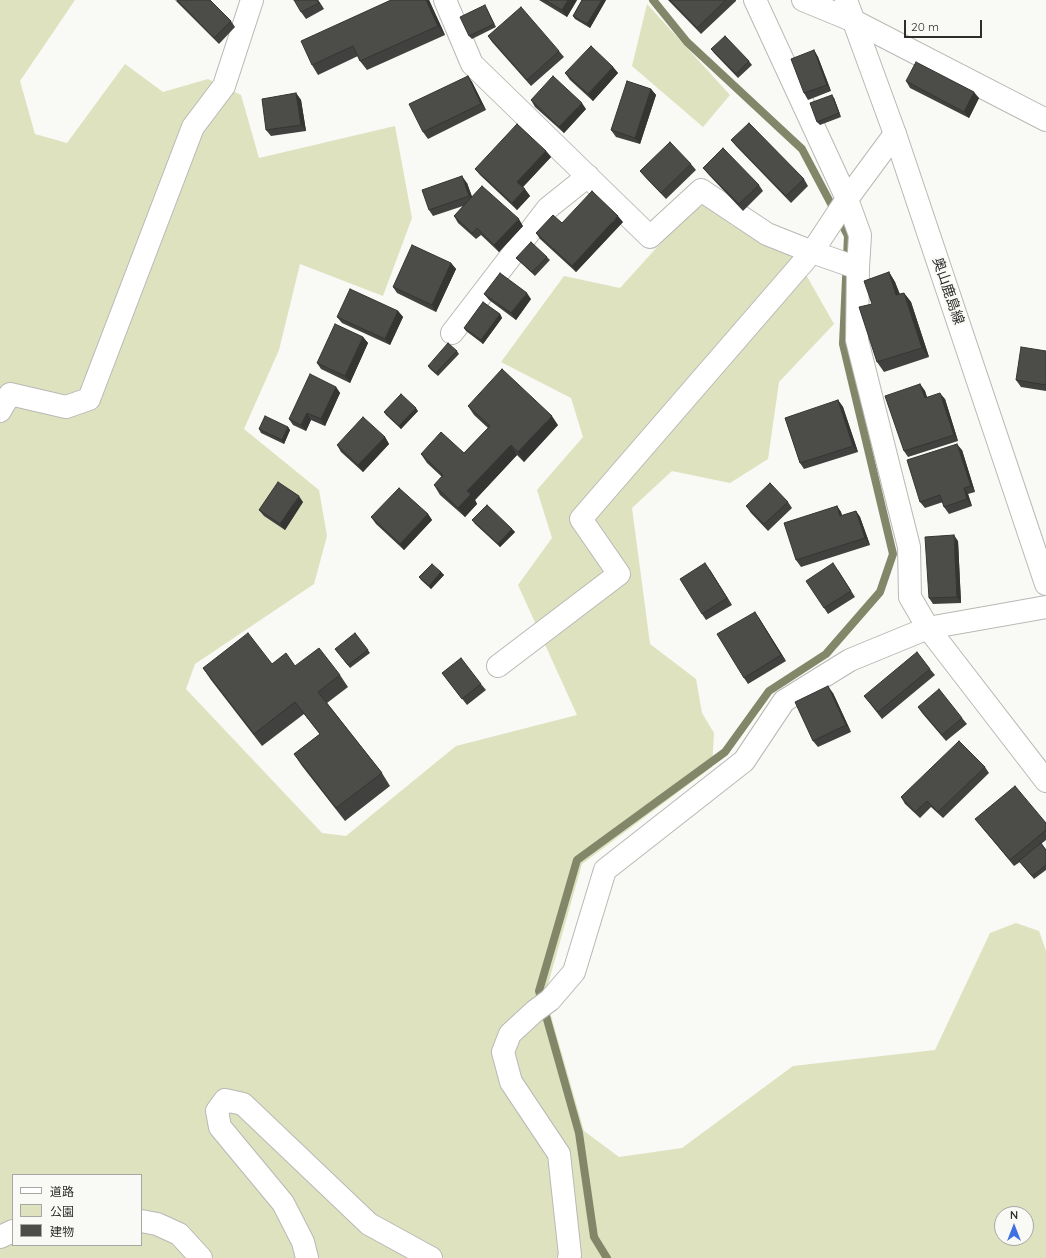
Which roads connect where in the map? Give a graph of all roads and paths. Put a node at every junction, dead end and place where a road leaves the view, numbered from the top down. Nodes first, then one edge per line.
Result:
1 (252, 0) edge
2 (445, 0) edge
3 (755, 0) edge
4 (802, 0) edge
5 (846, 0) edge
6 (854, 22) junction
7 (1046, 120) edge
8 (895, 134) junction
9 (588, 176) junction
10 (847, 199) junction
11 (812, 252) junction
12 (849, 264) junction
13 (452, 333) dead end
14 (0, 411) edge
15 (1046, 584) edge
16 (1046, 607) edge
17 (928, 628) junction
18 (498, 666) dead end
19 (1046, 781) edge
20 (142, 1221) edge
21 (12, 1232) edge
22 (0, 1237) edge
23 (201, 1258) edge
24 (307, 1258) edge
25 (431, 1258) edge
26 (569, 1258) edge

1 - 14 street
2 - 9 street
3 - 10 street
4 - 6 street
5 - 6 street, 奥山鹿島線
6 - 7 street
6 - 8 street, 奥山鹿島線
8 - 10 street
8 - 15 street, 奥山鹿島線
9 - 11 street
9 - 13 street
10 - 11 street
10 - 12 street
11 - 12 street
11 - 18 street
12 - 17 street
16 - 17 street
17 - 19 street
17 - 26 street
20 - 23 street
21 - 22 street
24 - 25 street

